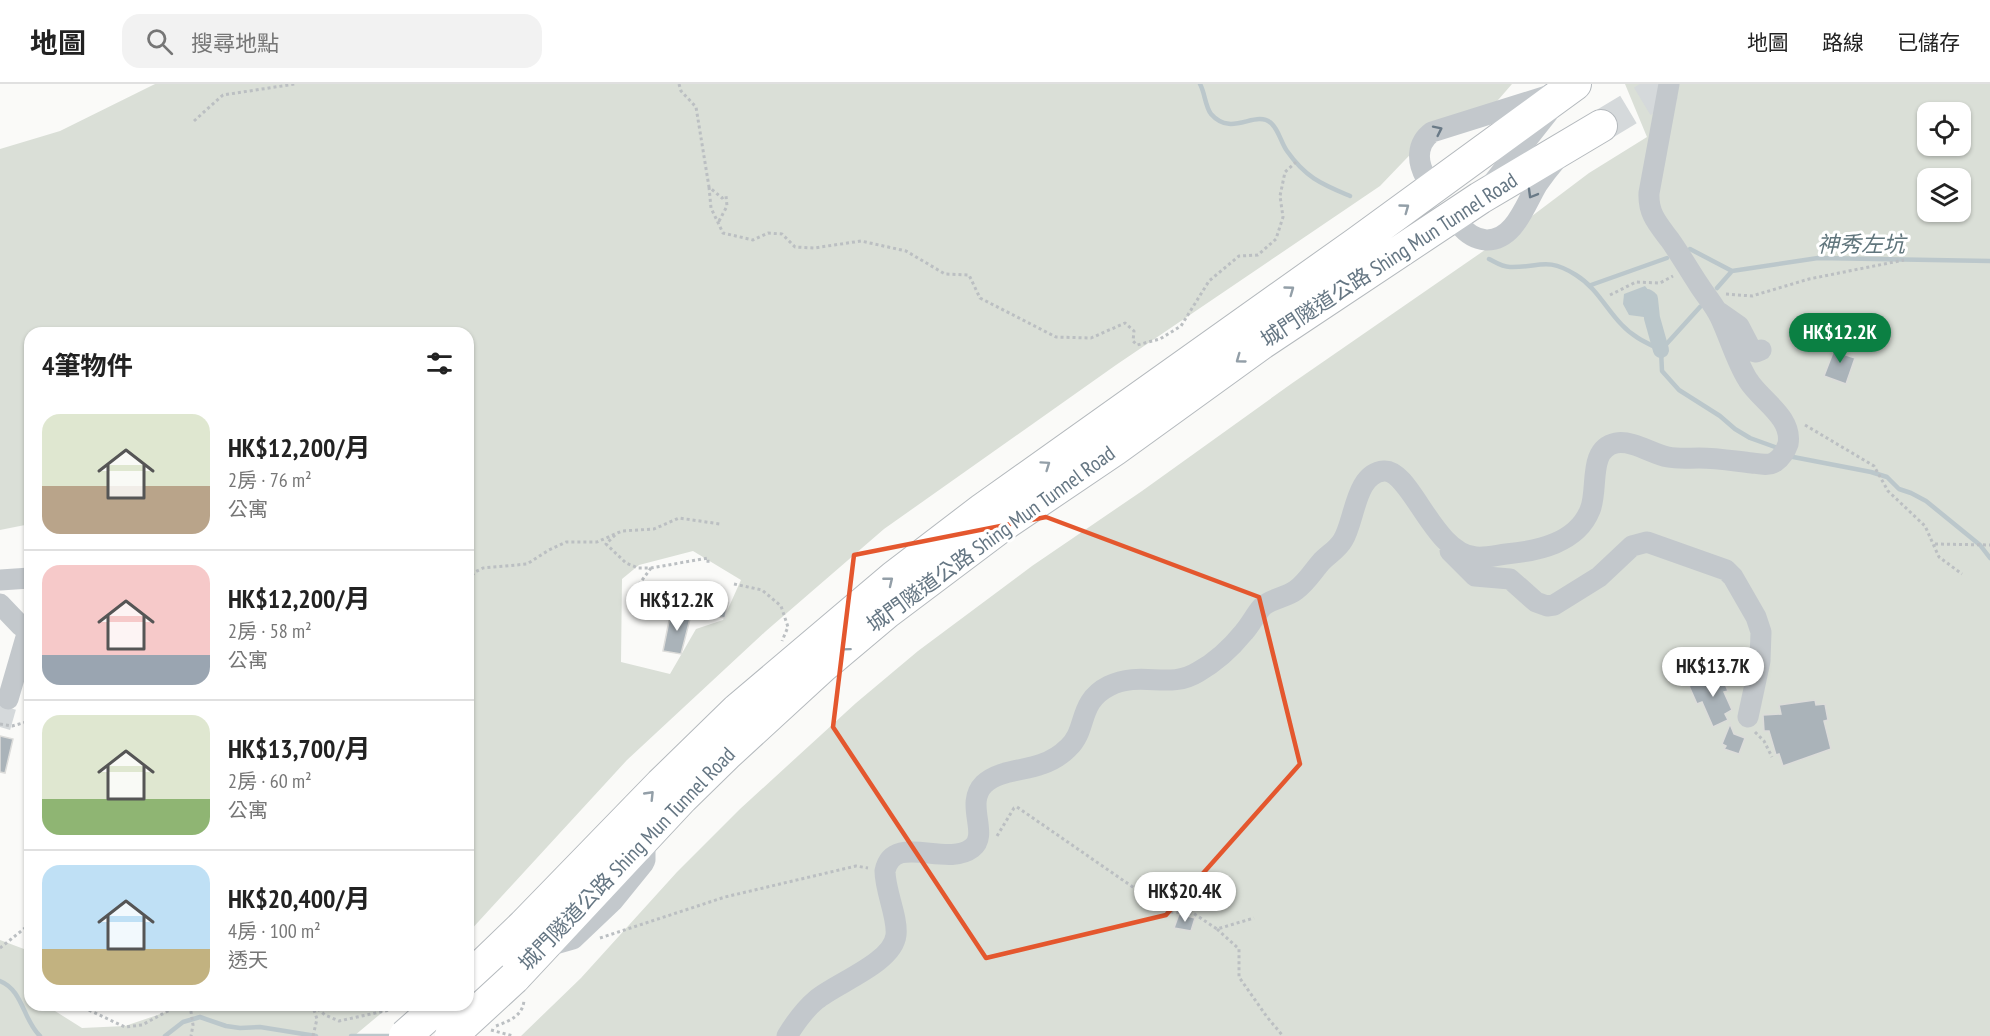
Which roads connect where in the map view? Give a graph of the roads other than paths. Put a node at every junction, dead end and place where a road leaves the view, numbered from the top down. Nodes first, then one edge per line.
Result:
1 (1669, 84) edge
2 (1571, 87) edge
3 (1601, 126) tunnel mouth
4 (1566, 146) junction
5 (1515, 154) junction
6 (1439, 176) junction
7 (1480, 198) junction
8 (1459, 224) dead end
9 (1714, 306) junction
10 (1761, 350) dead end
11 (1441, 535) junction
12 (24, 578) edge
13 (0, 580) edge
14 (13, 619) edge
15 (8, 699) tunnel mouth
16 (1748, 717) road end
17 (631, 833) junction
18 (534, 936) junction
19 (474, 974) edge
20 (433, 1011) edge
21 (405, 1036) edge
22 (451, 1036) edge
23 (787, 1036) edge

1 - 9 lane
2 - 5 lane
2 - 6 highway, 城門隧道公路 Shing Mun Tunnel Road
6 -> 2 lane
3 - 4 highway, 城門隧道公路 Shing Mun Tunnel Road
4 - 5 lane
4 - 7 highway, 城門隧道公路 Shing Mun Tunnel Road
4 -> 8 lane
5 - 6 lane
5 - 7 lane
17 -> 6 highway, 城門隧道公路 Shing Mun Tunnel Road
7 -> 17 highway, 城門隧道公路 Shing Mun Tunnel Road
9 - 10 lane
9 - 11 lane
11 - 16 lane
11 - 23 lane
12 - 13 lane
14 - 15 lane
17 - 18 highway, 城門隧道公路 Shing Mun Tunnel Road
17 - 18 lane
18 - 19 highway, 城門隧道公路 Shing Mun Tunnel Road
18 - 22 highway, 城門隧道公路 Shing Mun Tunnel Road, bridge
20 - 21 highway, bridge

